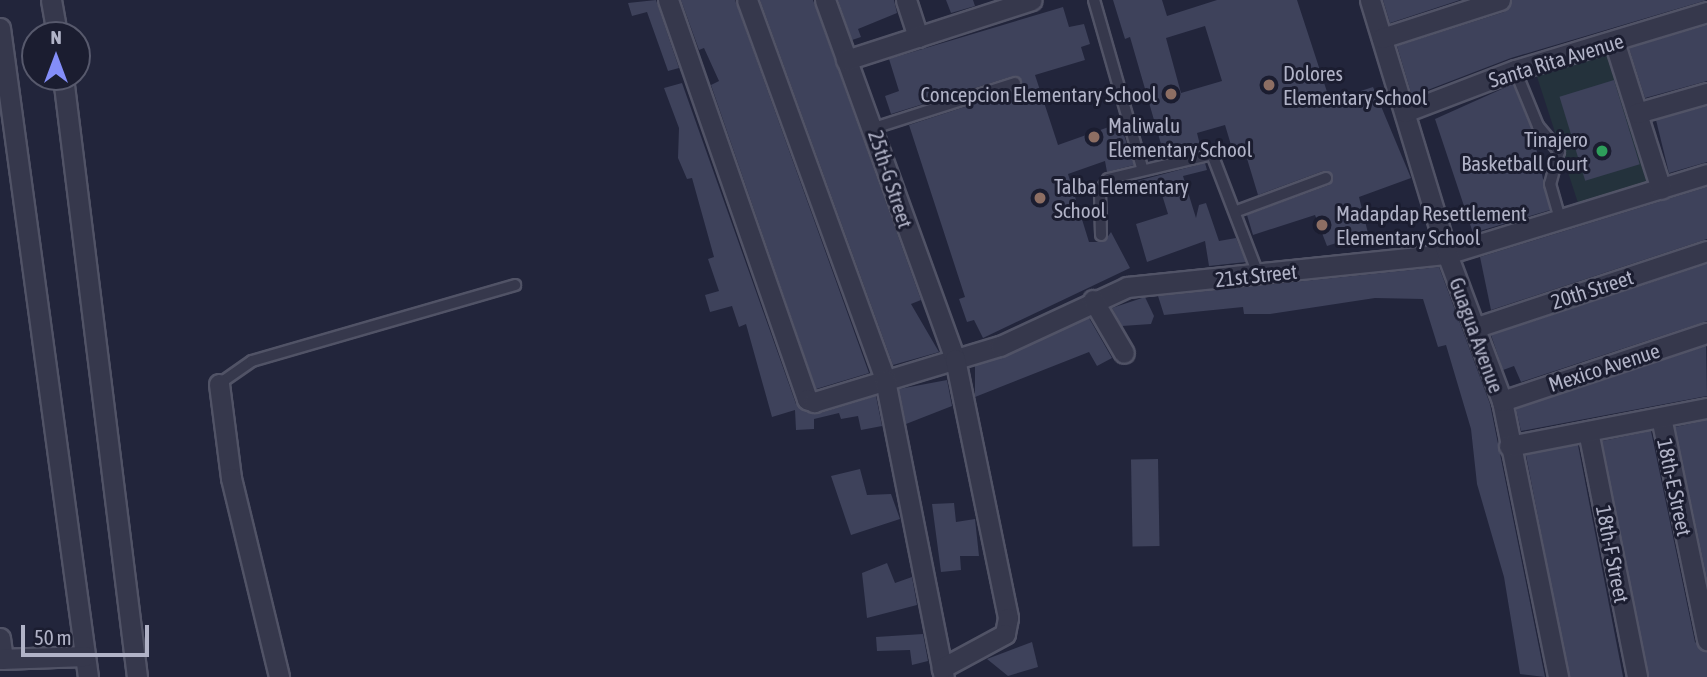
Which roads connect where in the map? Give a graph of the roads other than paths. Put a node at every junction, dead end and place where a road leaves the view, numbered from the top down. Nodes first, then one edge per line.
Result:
1 (51, 0) edge
2 (668, 0) edge
3 (747, 0) edge
4 (825, 0) edge
5 (906, 0) edge
6 (1032, 0) edge
7 (1094, 0) edge
8 (1370, 0) edge
9 (1500, 0) edge
10 (986, 8) edge
11 (1707, 12) edge
12 (55, 21) edge
13 (0, 28) edge
14 (918, 37) junction
15 (1382, 37) junction
16 (1614, 41) junction
17 (846, 60) junction
18 (1515, 70) junction
19 (1015, 83) dead end
20 (65, 91) edge
21 (1707, 93) edge
22 (5, 107) edge
23 (1405, 112) junction
24 (1637, 113) junction
25 (874, 128) junction
26 (1142, 167) junction
27 (1707, 174) edge
28 (1326, 178) dead end
29 (1661, 188) junction
30 (1237, 211) junction
31 (1560, 218) junction
32 (1101, 235) dead end
33 (1707, 251) edge
34 (1447, 254) junction
35 (1258, 275) junction
36 (515, 285) dead end
37 (1093, 300) junction
38 (1477, 327) junction
39 (1707, 333) edge
40 (1124, 353) dead end
41 (955, 359) junction
42 (885, 380) junction
43 (219, 384) joint
44 (1502, 401) junction
45 (1707, 408) edge
46 (1661, 417) junction
47 (1588, 430) junction
48 (1509, 446) junction
49 (0, 638) edge
50 (1707, 640) edge
51 (85, 656) junction
52 (1, 659) edge
53 (943, 673) edge
54 (88, 677) edge
55 (137, 677) edge
56 (279, 677) edge
57 (1558, 677) edge
58 (1637, 677) edge

1 - 12 street
2 - 42 street, 21st Street
3 - 42 street
4 - 17 street, 25th-G Street
5 - 14 street
6 - 10 street
7 - 26 lane
8 - 15 street, Guagua Avenue
9 - 15 street
10 - 14 street
11 - 16 street, Santa Rita Avenue
13 - 22 street
14 - 17 street
15 - 23 street, Guagua Avenue
16 - 18 street, Santa Rita Avenue
16 - 24 street
17 - 25 street, 25th-G Street
18 - 23 street, Santa Rita Avenue
18 - 31 lane
19 - 25 lane
20 - 55 street
21 - 24 street
22 - 51 street
23 - 34 street, Guagua Avenue
24 - 29 street
25 - 41 street, 25th-G Street
26 - 30 lane
26 - 32 lane
27 - 29 street, 21st Street
28 - 30 lane
29 - 31 street, 21st Street
30 - 35 lane
31 - 34 street, 21st Street
33 - 38 street, 20th Street
34 - 35 street, 21st Street
34 - 38 street, Guagua Avenue
35 - 37 street, 21st Street
36 - 43 lane
37 - 40 street
37 - 41 street, 21st Street
38 - 44 street, Guagua Avenue
39 - 44 street, Mexico Avenue
41 - 42 street, 21st Street
41 - 53 street, 25th-G Street
42 - 53 street
43 - 56 street
44 - 48 street, Guagua Avenue
45 - 46 street
46 - 47 street
46 - 50 street, 18th-E Street
47 - 48 street
47 - 58 street, 18th-F Street
48 - 57 street, Guagua Avenue
49 - 52 street
51 - 52 street
51 - 54 street

